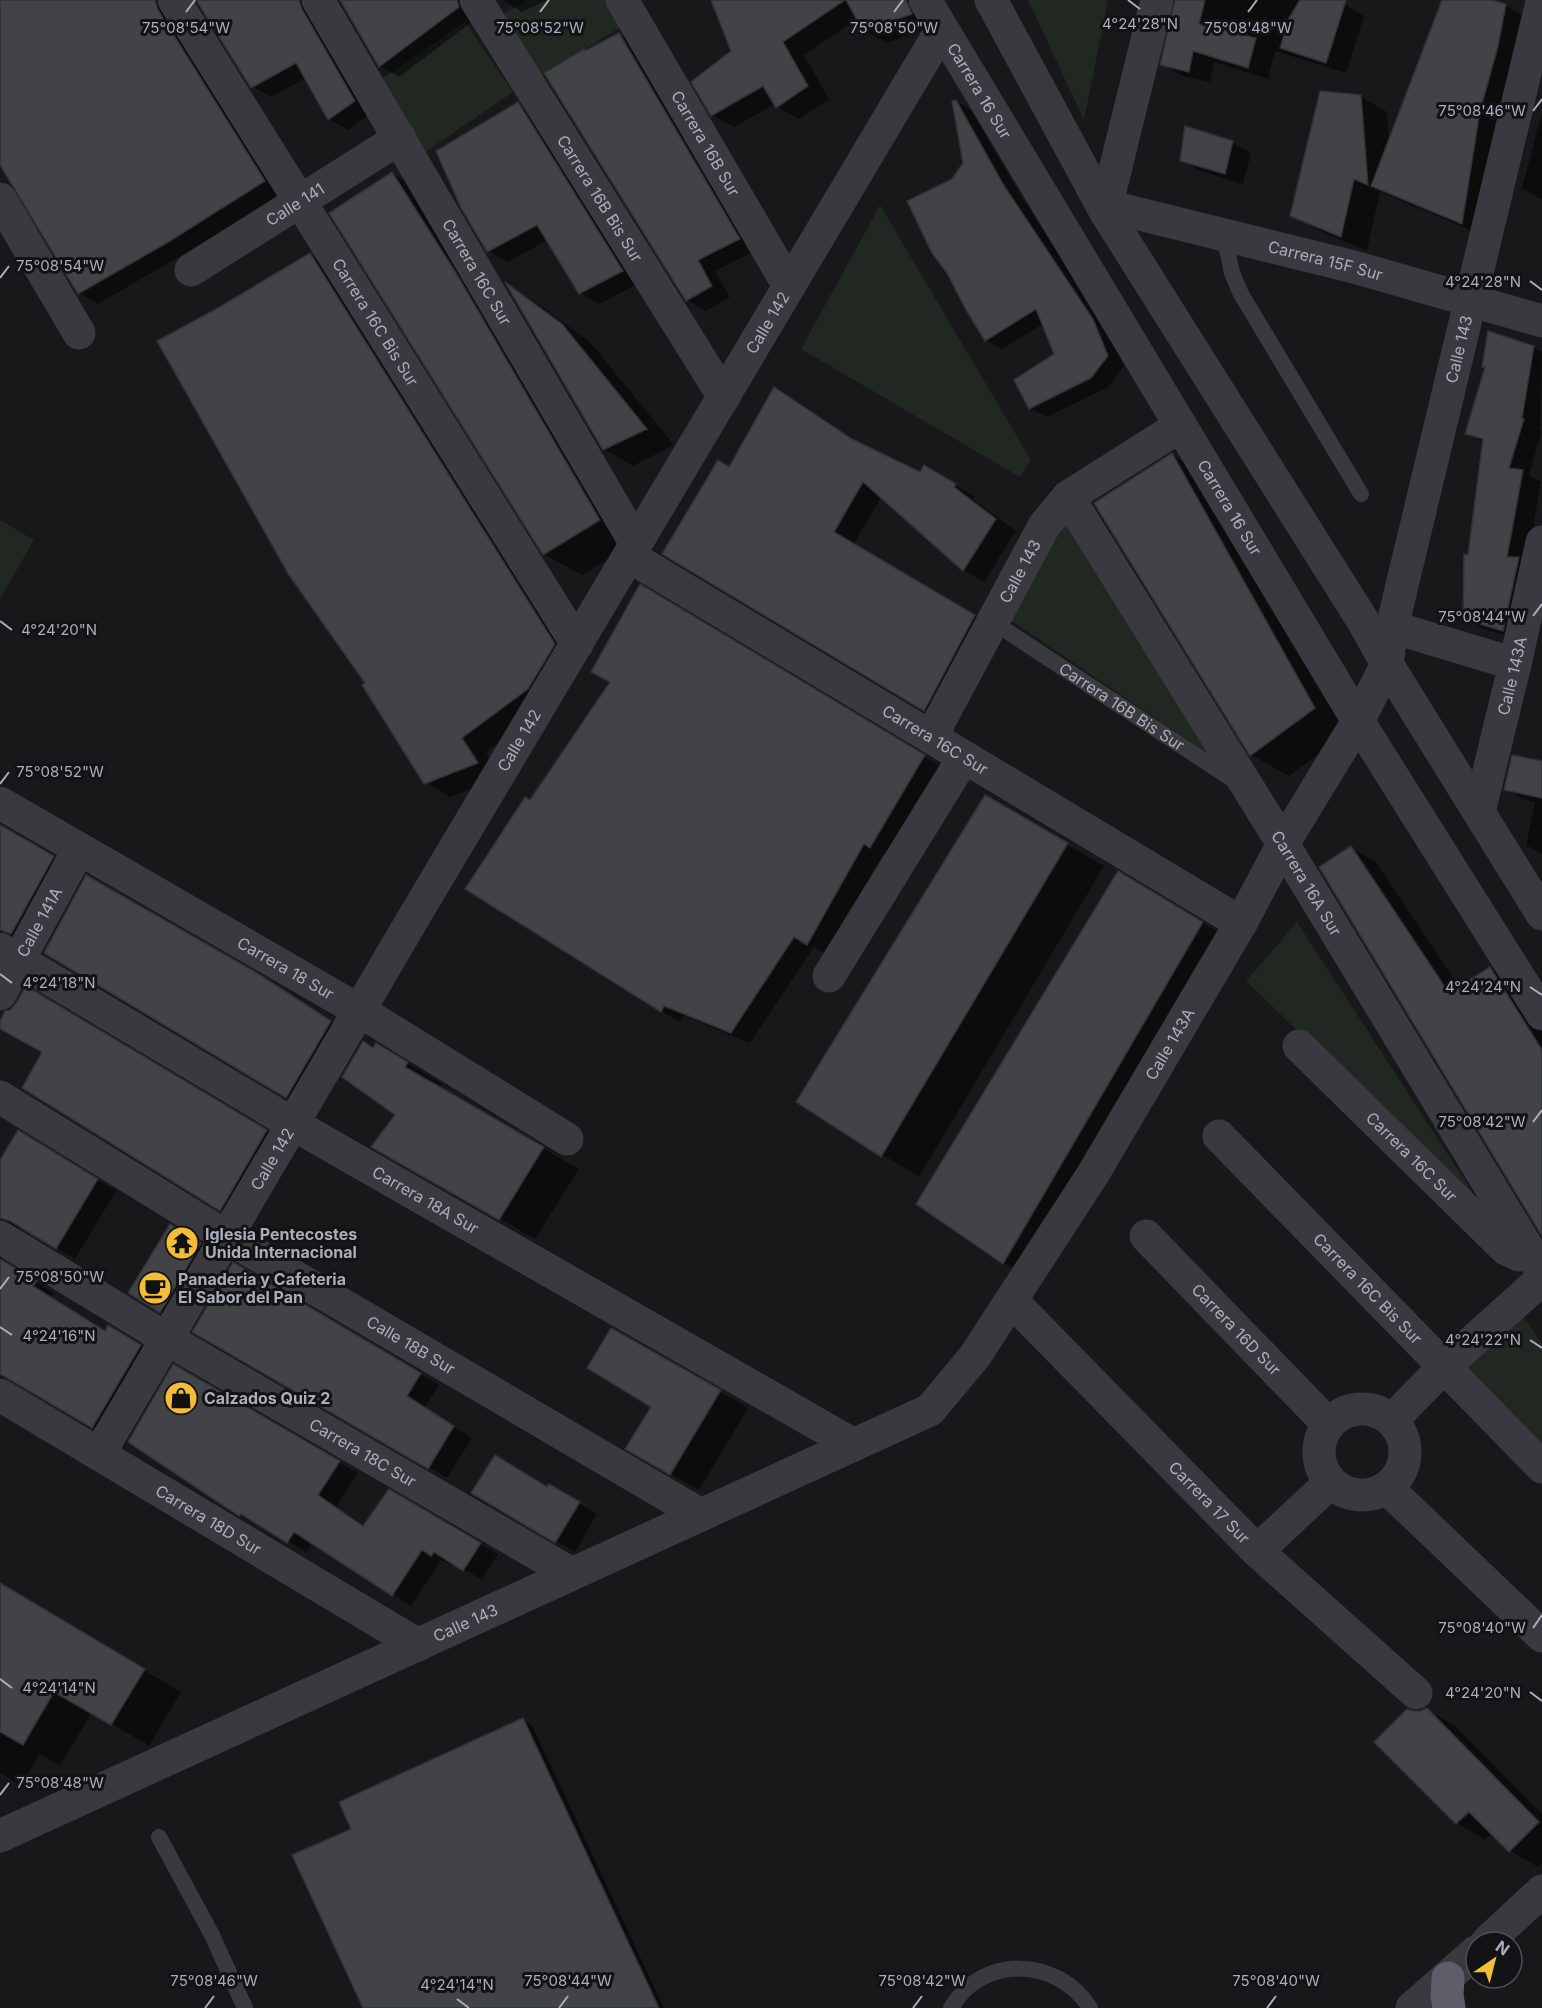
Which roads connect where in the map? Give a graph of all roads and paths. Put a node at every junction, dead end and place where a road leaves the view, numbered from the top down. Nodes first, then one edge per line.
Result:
1 (174, 0) edge
2 (318, 0) edge
3 (476, 0) edge
4 (623, 0) edge
5 (925, 0) edge
6 (991, 0) edge
7 (1157, 0) edge
8 (1542, 2) edge
9 (942, 30) junction
10 (400, 138) junction
11 (0, 198) edge
12 (302, 201) junction
13 (1106, 208) junction
14 (1224, 235) junction
15 (191, 270) dead end
16 (789, 286) junction
17 (1470, 302) junction
18 (1542, 321) edge
19 (79, 333) dead end
20 (724, 397) junction
21 (1180, 426) junction
22 (1360, 494) dead end
23 (1068, 497) junction
24 (1542, 542) edge
25 (633, 550) junction
26 (993, 622) junction
27 (1392, 627) junction
28 (577, 644) junction
29 (1387, 664) junction
30 (1515, 664) junction
31 (1358, 721) junction
32 (931, 737) junction
33 (964, 757) junction
34 (1251, 791) junction
35 (0, 803) edge
36 (1479, 812) junction
37 (1283, 844) junction
38 (79, 849) junction
39 (1542, 914) edge
40 (1241, 923) junction
41 (9, 955) edge
42 (829, 976) dead end
43 (0, 994) edge
44 (360, 1011) junction
45 (1542, 1014) edge
46 (1299, 1046) dead end
47 (0, 1097) edge
48 (293, 1124) junction
49 (1219, 1136) dead end
50 (567, 1139) dead end
51 (1146, 1236) dead end
52 (227, 1237) junction
53 (0, 1238) edge
54 (1538, 1268) edge
55 (1012, 1301) junction
56 (167, 1339) junction
57 (1444, 1367) junction
58 (0, 1395) edge
59 (930, 1410) joint
60 (1393, 1419) junction
61 (1328, 1424) junction
62 (854, 1445) junction
63 (99, 1454) junction
64 (1542, 1467) edge
65 (1331, 1482) junction
66 (1388, 1489) junction
67 (702, 1515) junction
68 (1257, 1551) junction
69 (572, 1574) junction
70 (1542, 1636) edge
71 (418, 1645) junction
72 (1416, 1693) dead end
73 (0, 1836) edge
74 (159, 1837) dead end
75 (1542, 1891) edge
76 (1500, 1930) edge
77 (1464, 1970) edge
78 (1449, 1993) edge
79 (245, 2008) edge
80 (951, 2008) edge
81 (1090, 2008) edge
82 (1412, 2008) edge

1 - 12 street, Carrera 16C Bis Sur
2 - 10 street, Carrera 16C Sur
3 - 20 street, Carrera 16B Bis Sur
4 - 16 street, Carrera 16B Sur
5 - 9 street, Carrera 16 Sur
6 - 13 street
7 - 13 street
8 - 17 street, Calle 143
9 - 16 street, Calle 142
9 - 21 street, Carrera 16 Sur
10 - 12 street, Calle 141
10 - 25 street, Carrera 16C Sur
11 - 19 street
12 - 15 street, Calle 141
12 - 28 street, Carrera 16C Bis Sur
13 - 14 street, Carrera 15F Sur
13 - 29 street
14 - 17 street, Carrera 15F Sur
14 - 22 lane
16 - 20 street, Calle 142
17 - 18 street, Carrera 15F Sur
17 - 27 street, Calle 143
20 - 25 street, Calle 142
21 - 23 street, Calle 143
21 - 31 street, Carrera 16 Sur
23 - 26 street, Calle 143
23 - 34 street, Carrera 16A Sur
24 - 30 street, Calle 143A
25 - 28 street, Calle 142
25 - 32 street, Carrera 16C Sur
26 - 32 street, Calle 143
26 - 34 lane, Carrera 16B Bis Sur
27 - 29 street, Calle 143
27 - 30 street
28 - 44 street, Calle 142
29 - 31 street, Calle 143A
29 - 36 street
30 - 36 street, Calle 143A
31 - 37 street, Calle 143A
31 - 45 street, Carrera 16 Sur
32 - 33 street, Carrera 16C Sur
33 - 40 street, Carrera 16C Sur
33 - 42 street
34 - 37 street, Carrera 16A Sur
35 - 38 street, Carrera 18 Sur
36 - 39 street
37 - 40 street, Calle 143A
37 - 54 street, Carrera 16A Sur
38 - 41 street, Calle 141A
38 - 44 street, Carrera 18 Sur
40 - 55 street, Calle 143A
41 - 43 street, Calle 141A
41 - 48 street, Carrera 18A Sur
44 - 48 street, Calle 142
44 - 50 street, Carrera 18 Sur
46 - 54 street, Carrera 16C Sur
47 - 52 street, Calle 18B Sur
48 - 52 street, Calle 142
48 - 62 street, Carrera 18A Sur
49 - 57 street, Carrera 16C Bis Sur
51 - 61 street, Carrera 16D Sur
52 - 56 street, Calle 142
52 - 67 street, Calle 18B Sur
53 - 56 street, Carrera 18C Sur
54 - 57 street
55 - 59 street, Calle 143A
55 - 68 street, Carrera 17 Sur
56 - 63 street, Calle 142
56 - 69 street, Carrera 18C Sur
57 - 60 street
57 - 64 street, Carrera 16C Bis Sur
58 - 63 street, Carrera 18D Sur
59 - 62 street, Calle 143
60 - 61 street
60 - 66 street
61 - 65 street
62 - 67 street, Calle 143
63 - 71 street, Carrera 18D Sur
65 - 66 street
65 - 68 street
66 - 70 street
67 - 69 street, Calle 143
68 - 72 street, Carrera 17 Sur
69 - 71 street, Calle 143
71 - 73 street, Calle 143
74 - 79 lane
75 - 76 street
77 - 78 street
78 - 82 street
80 - 81 lane

